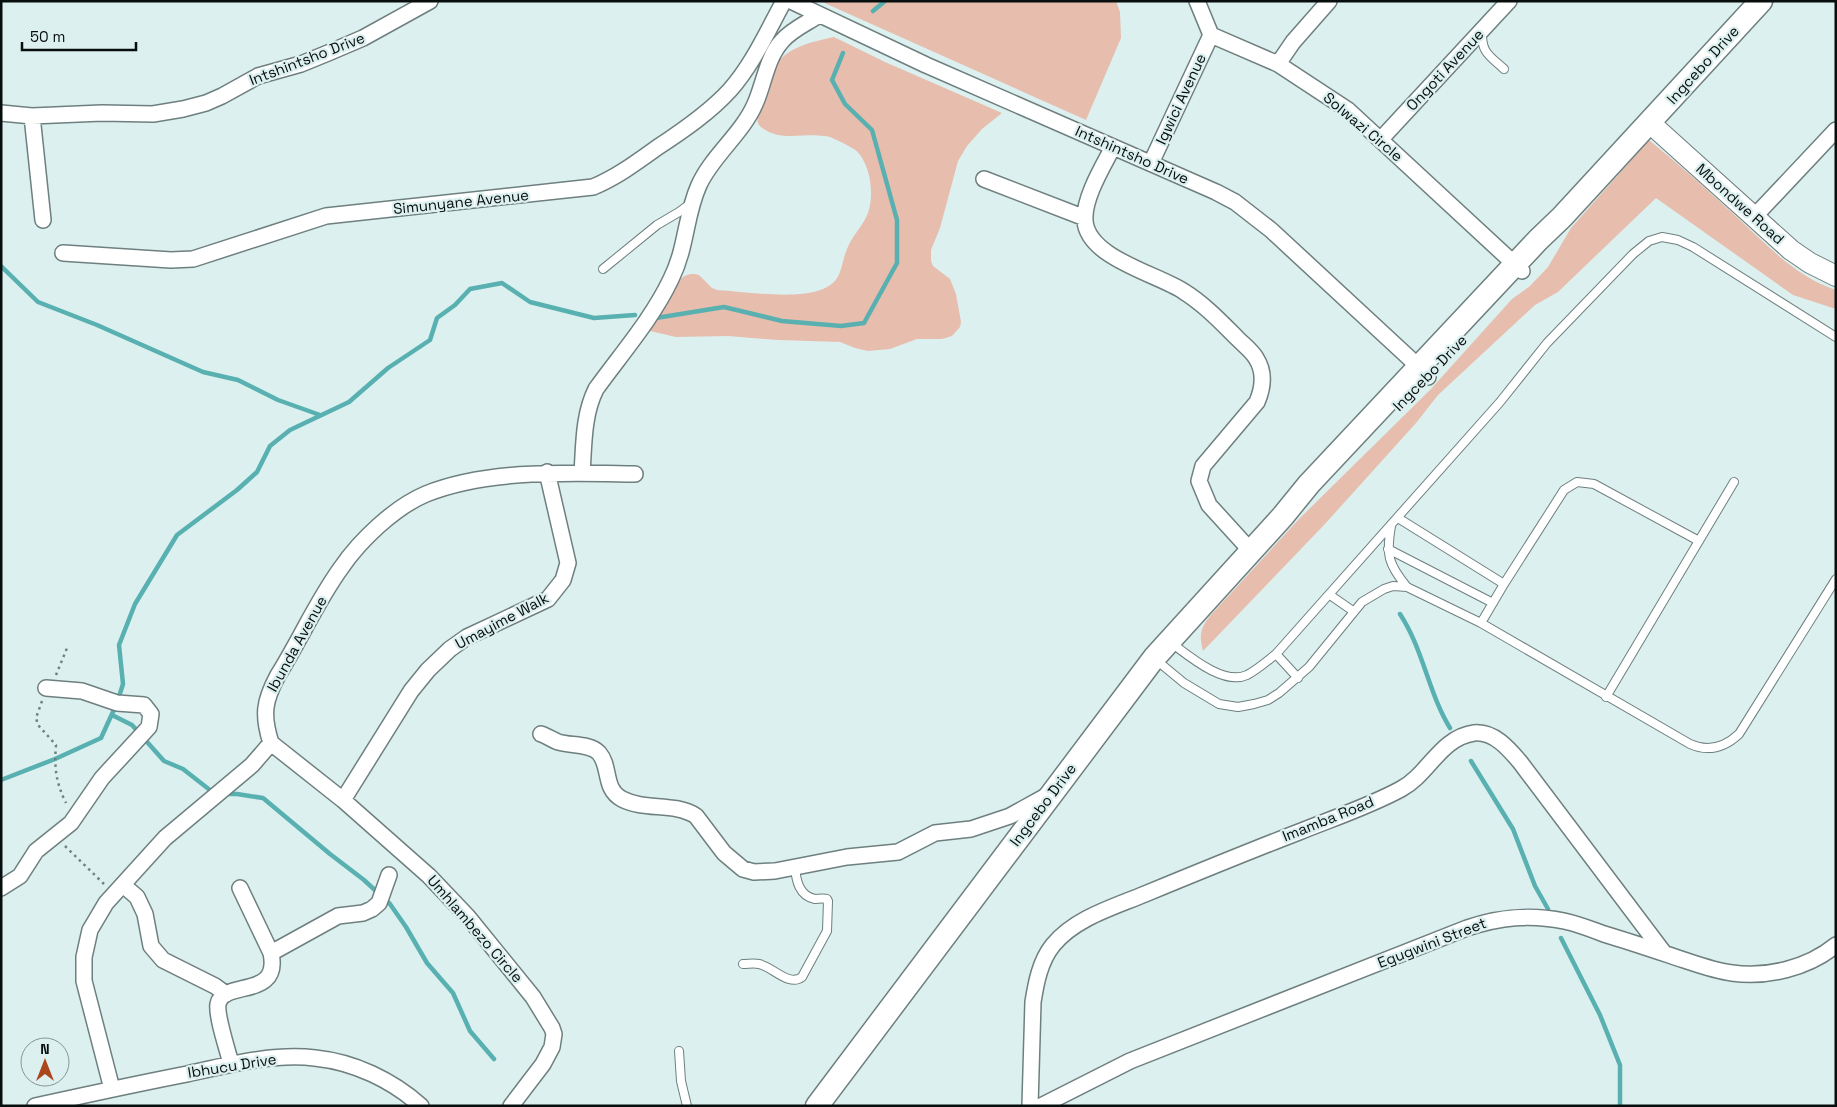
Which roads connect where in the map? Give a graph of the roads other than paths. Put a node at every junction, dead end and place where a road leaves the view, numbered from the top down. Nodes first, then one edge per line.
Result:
1 (430, 1) edge
2 (784, 1) edge
3 (791, 1) edge
4 (1197, 1) edge
5 (1329, 1) edge
6 (1509, 1) edge
7 (1761, 1) edge
8 (819, 15) junction
9 (1482, 30) junction
10 (1211, 35) junction
11 (1278, 64) junction
12 (1504, 69) dead end
13 (1, 113) edge
14 (32, 116) junction
15 (1650, 124) junction
16 (1836, 130) edge
17 (1380, 139) junction
18 (1112, 147) junction
19 (1151, 163) junction
20 (984, 179) dead end
21 (693, 201) junction
22 (1754, 217) junction
23 (1085, 218) junction
24 (43, 220) dead end
25 (63, 253) dead end
26 (603, 269) dead end
27 (1519, 269) junction
28 (1836, 276) edge
29 (1836, 337) edge
30 (1424, 372) junction
31 (547, 472) junction
32 (582, 474) junction
33 (635, 474) dead end
34 (1734, 482) dead end
35 (1398, 518) junction
36 (1391, 526) junction
37 (1699, 541) junction
38 (1388, 549) junction
39 (1250, 550) junction
40 (1836, 579) edge
41 (1504, 584) junction
42 (1407, 587) junction
43 (1330, 595) junction
44 (1493, 603) junction
45 (1353, 611) junction
46 (1481, 624) junction
47 (1169, 641) junction
48 (1276, 654) junction
49 (1154, 658) junction
50 (1298, 678) junction
51 (46, 688) road end
52 (1606, 697) junction
53 (541, 734) dead end
54 (271, 743) junction
55 (1053, 791) junction
56 (343, 800) junction
57 (796, 867) junction
58 (389, 875) dead end
59 (1, 888) edge
60 (240, 888) dead end
61 (118, 890) junction
62 (1836, 945) edge
63 (271, 953) junction
64 (1664, 953) junction
65 (743, 964) dead end
66 (226, 994) junction
67 (679, 1051) dead end
68 (231, 1064) junction
69 (112, 1089) junction
70 (34, 1106) edge
71 (421, 1106) edge
72 (511, 1106) edge
73 (687, 1106) edge
74 (817, 1106) edge
75 (1030, 1106) edge
76 (1041, 1106) edge

1 - 14 street, Intshintsho Drive
2 - 25 street, Simunyane Avenue
3 - 8 street, Intshintsho Drive
4 - 10 street
5 - 11 street
6 - 9 street, Ongoti Avenue
7 - 15 main road, Ingcebo Drive
8 - 18 street, Intshintsho Drive
8 - 21 street
9 - 12 lane
9 - 17 street, Ongoti Avenue
10 - 11 street, Solwazi Circle
10 - 19 street, Igwici Avenue
11 - 17 street, Solwazi Circle
13 - 14 street, Intshintsho Drive
14 - 24 street
15 - 22 street, Mbondwe Road
15 - 27 main road, Ingcebo Drive
16 - 22 street
17 - 27 street, Solwazi Circle
18 - 19 street, Intshintsho Drive
18 - 23 street
19 - 30 street, Intshintsho Drive
20 - 23 street
21 - 26 lane
21 - 32 street
22 - 28 street, Mbondwe Road
23 - 39 street
27 - 30 main road, Ingcebo Drive
29 - 35 lane
30 - 39 main road, Ingcebo Drive
31 - 32 street, Ibunda Avenue
31 - 54 street, Ibunda Avenue
31 - 56 street, Umayime Walk
32 - 33 street, Ibunda Avenue
34 - 37 lane
35 - 36 lane
35 - 41 lane
36 - 38 lane
36 - 43 lane
37 - 41 lane
37 - 52 lane
38 - 42 lane
38 - 44 lane
39 - 47 main road, Ingcebo Drive
40 - 52 lane
41 - 44 lane
42 - 45 lane
42 - 46 lane
43 - 45 lane
43 - 48 lane
44 - 46 lane
45 - 50 lane
46 - 52 lane
47 - 48 lane
47 - 49 main road, Ingcebo Drive
48 - 50 lane
49 - 50 lane
49 - 55 main road, Ingcebo Drive
51 - 59 street
53 - 57 street
54 - 56 street, Umhlambezo Circle
54 - 61 street
55 - 57 street
55 - 74 main road, Ingcebo Drive
56 - 72 street, Umhlambezo Circle
57 - 65 lane
58 - 63 street
60 - 63 street
61 - 66 street
61 - 69 street
62 - 64 street, Egugwini Street
63 - 66 street
64 - 75 street, Imamba Road
64 - 76 street, Egugwini Street
66 - 68 street
67 - 73 lane
68 - 69 street, Ibhucu Drive
68 - 71 street, Ibhucu Drive
69 - 70 street, Ibhucu Drive

